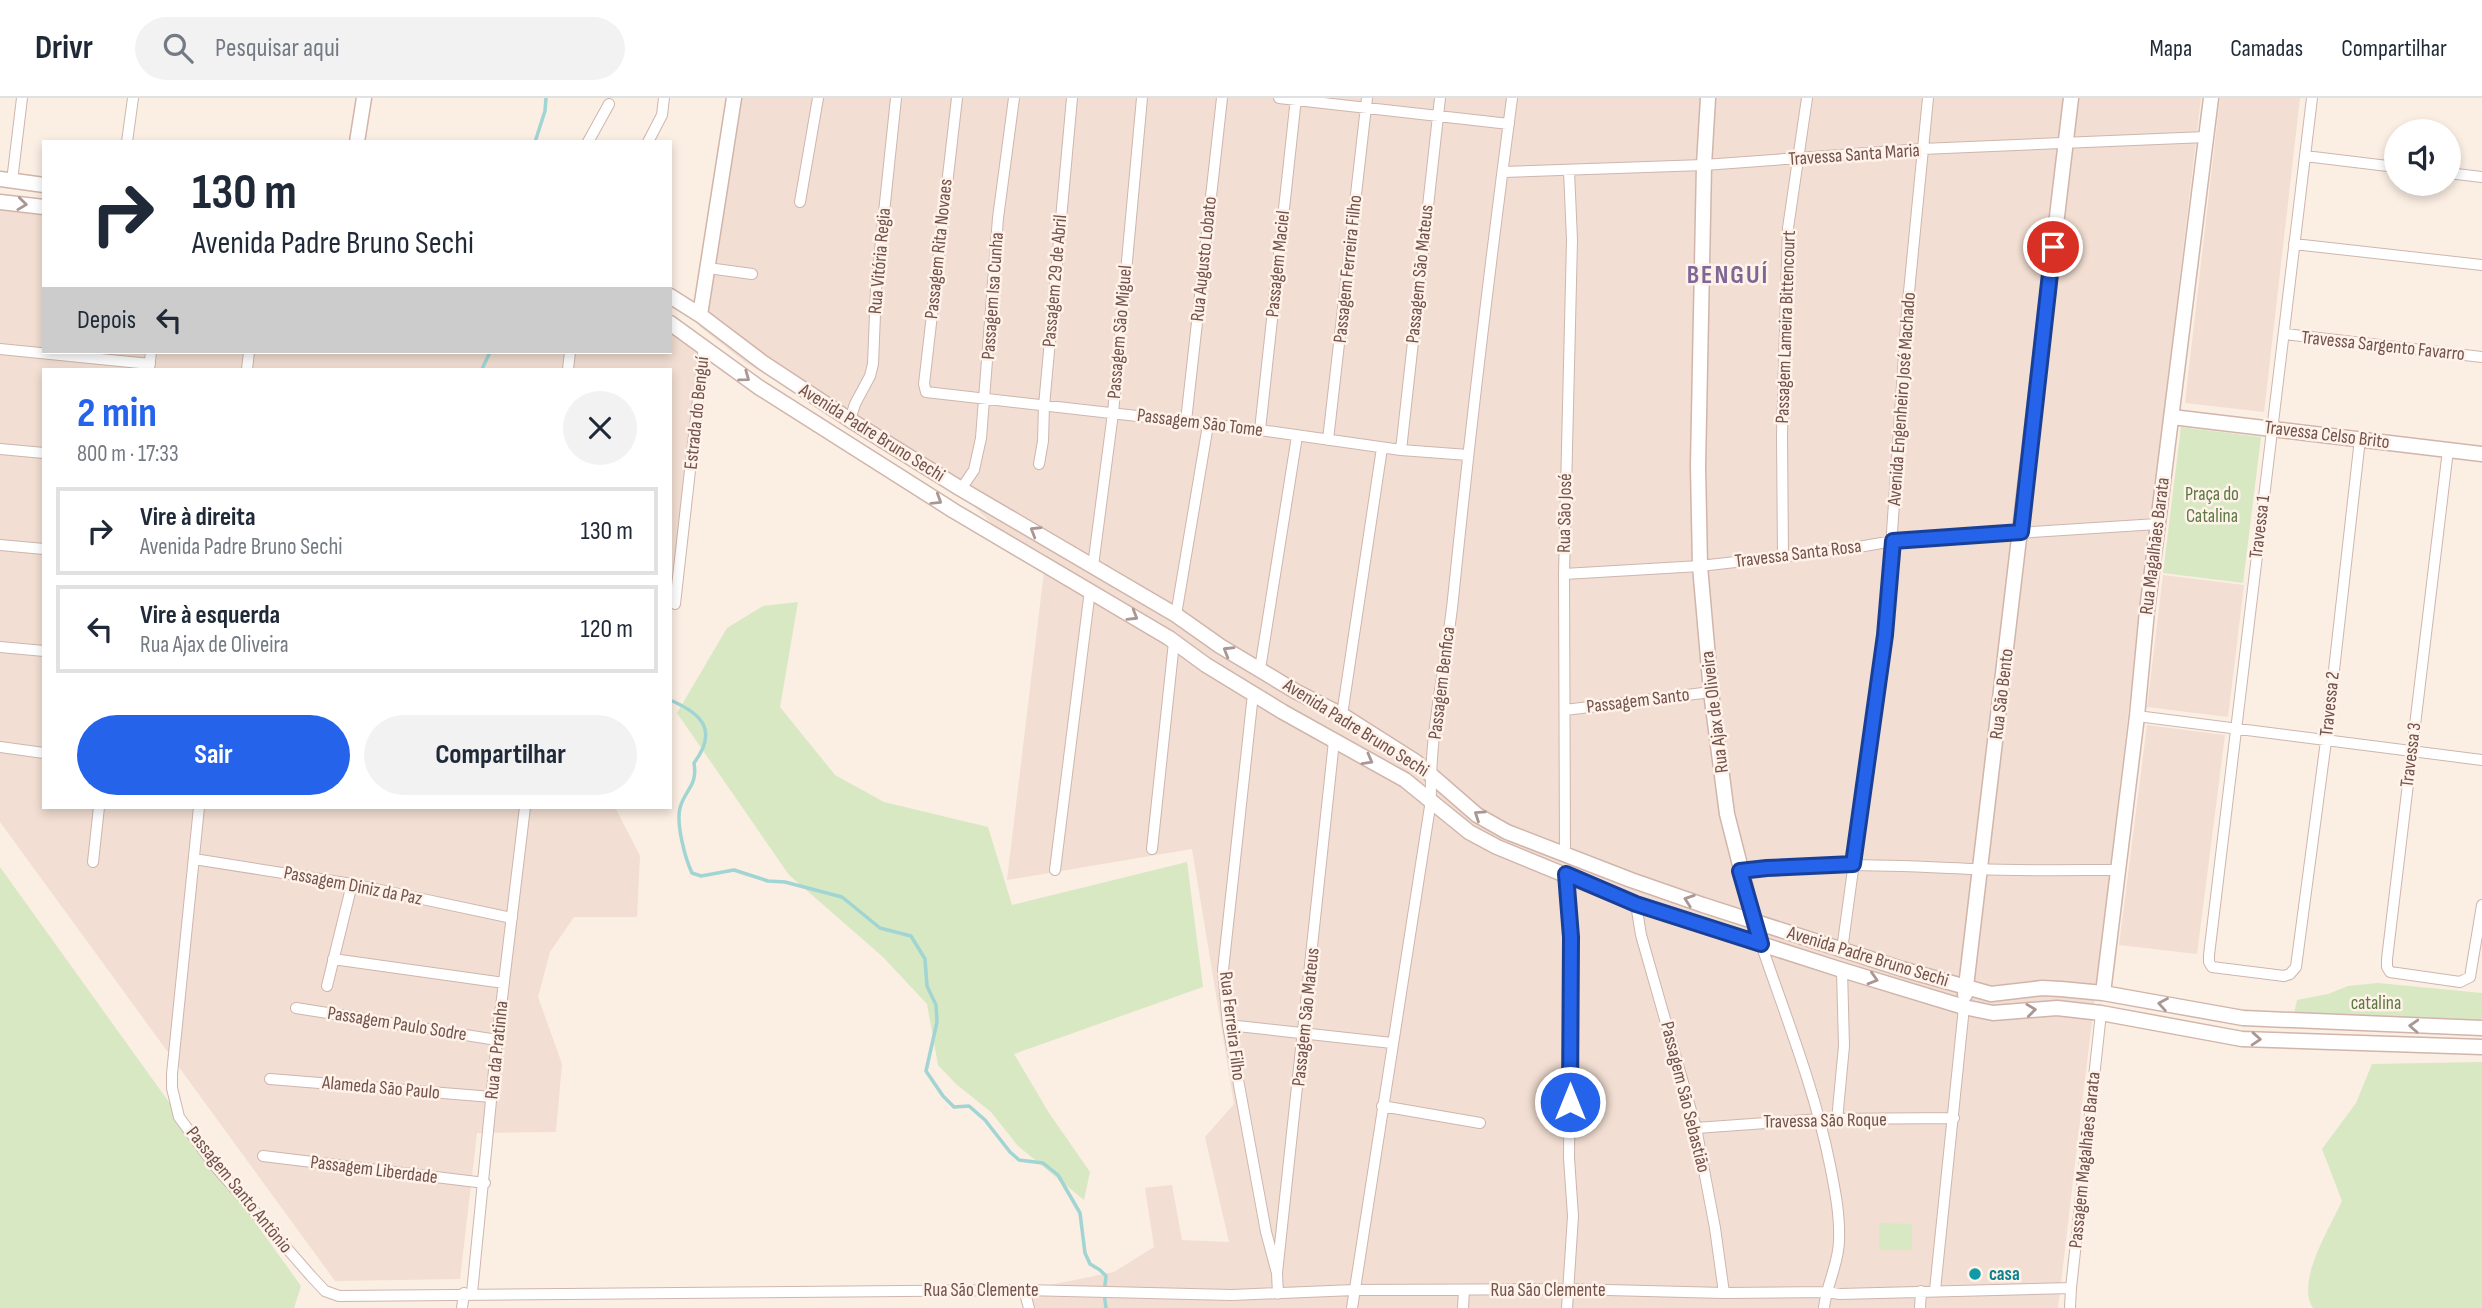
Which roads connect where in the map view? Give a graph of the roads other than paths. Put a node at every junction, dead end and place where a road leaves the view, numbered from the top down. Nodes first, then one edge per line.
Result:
1 (22, 98) edge
2 (133, 98) edge
3 (364, 98) edge
4 (664, 98) edge
5 (734, 98) edge
6 (818, 98) edge
7 (896, 98) edge
8 (957, 98) edge
9 (1014, 98) edge
10 (1072, 98) edge
11 (1142, 98) edge
12 (1222, 98) edge
13 (1279, 98) edge
14 (1440, 98) edge
15 (1512, 98) edge
16 (1708, 98) edge
17 (1807, 98) edge
18 (1928, 98) edge
19 (2071, 98) edge
20 (2211, 98) edge
21 (2312, 98) edge
22 (1296, 99) edge
23 (1366, 103) edge
24 (609, 104) dead end
25 (1438, 117) junction
26 (1509, 124) junction
27 (2206, 137) junction
28 (127, 140) edge
29 (357, 140) edge
30 (590, 140) edge
31 (649, 140) edge
32 (2066, 142) junction
33 (1922, 149) junction
34 (2305, 156) junction
35 (1799, 159) junction
36 (1704, 165) junction
37 (2384, 166) edge
38 (1570, 171) junction
39 (1503, 172) junction
40 (2461, 175) edge
41 (2482, 177) edge
42 (6, 180) edge
43 (42, 185) edge
44 (0, 202) edge
45 (800, 202) dead end
46 (42, 207) edge
47 (2294, 244) junction
48 (2482, 265) edge
49 (708, 268) junction
50 (752, 274) dead end
51 (672, 297) edge
52 (700, 315) junction
53 (672, 324) edge
54 (2285, 334) junction
55 (704, 346) junction
56 (0, 349) edge
57 (2482, 357) edge
58 (149, 367) edge
59 (933, 393) joint
60 (985, 399) junction
61 (1044, 405) junction
62 (1113, 412) junction
63 (2172, 417) junction
64 (850, 420) junction
65 (1186, 421) junction
66 (1208, 425) junction
67 (2272, 429) junction
68 (1260, 430) junction
69 (1297, 436) junction
70 (2360, 439) junction
71 (1328, 440) junction
72 (1382, 448) junction
73 (0, 449) edge
74 (1401, 450) junction
75 (2448, 450) junction
76 (42, 453) edge
77 (1468, 454) junction
78 (2482, 454) edge
79 (1039, 464) dead end
80 (961, 489) junction
81 (2157, 524) junction
82 (2021, 532) junction
83 (1893, 541) junction
84 (0, 545) edge
85 (42, 549) edge
86 (1783, 557) junction
87 (1093, 566) junction
88 (1700, 566) junction
89 (1564, 574) junction
90 (1090, 590) junction
91 (675, 604) dead end
92 (1176, 615) junction
93 (1174, 642) junction
94 (0, 647) edge
95 (42, 651) edge
96 (1260, 669) junction
97 (1711, 692) junction
98 (1253, 694) junction
99 (1565, 710) junction
100 (1342, 715) junction
101 (2137, 716) junction
102 (2236, 730) junction
103 (1334, 741) junction
104 (2326, 741) junction
105 (0, 747) edge
106 (2412, 751) junction
107 (42, 752) edge
108 (2482, 760) edge
109 (1430, 772) junction
110 (1431, 800) junction
111 (99, 809) edge
112 (199, 809) edge
113 (524, 809) edge
114 (1152, 849) dead end
115 (1565, 855) junction
116 (194, 859) junction
117 (93, 862) dead end
118 (1853, 864) junction
119 (1982, 869) junction
120 (1055, 870) dead end
121 (2118, 870) junction
122 (1740, 871) junction
123 (1566, 874) junction
124 (352, 884) junction
125 (1636, 904) junction
126 (2482, 905) edge
127 (512, 918) junction
128 (1754, 921) junction
129 (1761, 944) junction
130 (1842, 950) junction
131 (333, 959) junction
132 (2296, 967) joint
133 (1842, 970) junction
134 (504, 983) junction
135 (327, 985) dead end
136 (1966, 988) junction
137 (2103, 993) junction
138 (1964, 1007) junction
139 (296, 1009) dead end
140 (2101, 1013) junction
141 (1228, 1025) junction
142 (2482, 1028) edge
143 (1304, 1034) junction
144 (497, 1040) junction
145 (1392, 1043) junction
146 (2482, 1047) edge
147 (270, 1079) dead end
148 (492, 1097) junction
149 (1382, 1106) junction
150 (1954, 1118) junction
151 (1821, 1119) junction
152 (1837, 1120) junction
153 (1480, 1123) dead end
154 (1696, 1128) junction
155 (262, 1156) dead end
156 (485, 1183) junction
157 (1278, 1273) junction
158 (2071, 1288) junction
159 (1569, 1289) junction
160 (1024, 1290) junction
161 (1354, 1290) junction
162 (1464, 1290) junction
163 (1935, 1290) junction
164 (1921, 1291) junction
165 (1826, 1292) junction
166 (468, 1293) junction
167 (1724, 1293) junction
168 (1278, 1294) junction
169 (1231, 1295) junction
170 (462, 1308) edge
171 (1029, 1308) edge
172 (1233, 1308) edge
173 (1352, 1308) edge
174 (1463, 1308) edge
175 (1567, 1308) edge
176 (1824, 1308) edge
177 (1920, 1308) edge
178 (2070, 1308) edge

1 - 42 street
2 - 28 street
3 - 29 main road
4 - 31 street
5 - 49 main road
6 - 45 street
7 - 64 street, Rua Vitória Regia
8 - 59 street, Passagem Rita Novaes
9 - 60 street, Passagem Isa Cunha
10 - 61 street, Passagem 29 de Abril
11 - 62 street, Passagem São Miguel
12 - 65 street, Rua Augusto Lobato
13 - 22 street
14 - 25 street, Passagem São Mateus
15 - 26 street, Passagem Benfica
16 - 36 main road, Rua Ajax de Oliveira
17 - 35 street, Passagem Lameira Bittencourt
18 - 33 street, Avenida Engenheiro José Machado
19 - 32 main road, Rua São Bento
20 - 27 main road, Rua Magalhães Barata
21 - 34 street, Travessa 1
22 - 23 street
22 - 68 street, Passagem Maciel
23 - 25 street
23 - 71 street, Passagem Ferreira Filho
24 - 30 street
25 - 26 street
25 - 74 street, Passagem São Mateus
26 - 39 street, Passagem Benfica
27 - 32 street, Travessa Santa Maria
27 - 63 main road, Rua Magalhães Barata
32 - 33 street, Travessa Santa Maria
32 - 82 main road, Rua São Bento
33 - 35 street, Travessa Santa Maria
33 - 83 street, Avenida Engenheiro José Machado
34 - 37 street
34 - 47 street, Travessa 1
35 - 36 street, Travessa Santa Maria
35 - 86 street, Passagem Lameira Bittencourt
36 - 38 street, Travessa Santa Maria
36 - 88 main road, Rua Ajax de Oliveira
38 - 39 street, Travessa Santa Maria
38 - 89 street, Rua São José
39 - 77 street, Passagem Benfica
40 - 41 street
42 - 43 main road
44 -> 46 main road
47 - 48 street
47 - 54 street, Travessa 1
49 - 50 street
49 - 52 main road
51 - 52 main road, Avenida Padre Bruno Sechi
52 - 64 main road, Avenida Padre Bruno Sechi
53 - 55 main road, Avenida Padre Bruno Sechi
54 - 57 street, Travessa Sargento Favarro
54 - 67 street, Travessa 1
55 -> 90 main road, Avenida Padre Bruno Sechi
55 - 91 street, Estrada do Benguí
56 - 58 street
59 - 60 street, Passagem São Tome
60 - 61 street, Passagem São Tome
60 - 80 street, Passagem Isa Cunha
61 - 62 street, Passagem São Tome
61 - 79 street, Passagem 29 de Abril
62 - 65 street, Passagem São Tome
62 - 87 street, Passagem São Miguel
63 - 67 main road, Travessa Celso Brito
63 - 81 main road, Rua Magalhães Barata
64 - 80 main road, Avenida Padre Bruno Sechi
65 - 66 street, Passagem São Tome
66 - 68 street, Passagem São Tome
66 - 92 street
67 - 70 main road, Travessa Celso Brito
67 - 102 street, Travessa 1
68 - 69 street, Passagem São Tome
69 - 71 street, Passagem São Tome
69 - 96 street
70 - 75 main road, Travessa Celso Brito
70 - 104 street, Travessa 2
71 - 72 street, Passagem São Tome
72 - 74 street, Passagem São Tome
72 - 100 street
73 - 76 street
74 - 77 street, Passagem São Tome
75 - 78 main road, Travessa Celso Brito
75 - 106 street, Travessa 3
77 - 109 street, Passagem Benfica
87 -> 80 main road, Avenida Padre Bruno Sechi
81 - 82 street, Travessa Santa Rosa
81 - 101 main road, Rua Magalhães Barata
82 - 83 street, Travessa Santa Rosa
82 - 119 main road, Rua São Bento
83 - 86 street, Travessa Santa Rosa
83 - 118 street, Avenida Engenheiro José Machado
84 - 85 street
86 - 88 street, Travessa Santa Rosa
87 - 92 main road, Avenida Padre Bruno Sechi
88 - 89 street, Travessa Santa Rosa
88 - 97 main road, Rua Ajax de Oliveira
89 - 99 street, Rua São José
90 -> 93 main road, Avenida Padre Bruno Sechi
90 - 120 street
96 -> 92 main road, Avenida Padre Bruno Sechi
93 - 98 main road, Avenida Padre Bruno Sechi
93 - 114 street
94 - 95 street
96 - 100 main road, Avenida Padre Bruno Sechi
97 - 99 street, Passagem Santo
97 - 122 main road, Rua Ajax de Oliveira
98 - 103 main road, Avenida Padre Bruno Sechi
98 - 141 street, Rua Ferreira Filho
99 - 115 street, Rua São José
100 - 109 main road, Avenida Padre Bruno Sechi
101 - 102 street
101 - 121 main road, Rua Magalhães Barata
102 - 104 street
102 - 132 street, Travessa 1
103 -> 110 main road, Avenida Padre Bruno Sechi
103 - 143 street, Passagem São Mateus
104 - 106 street
104 - 132 street, Travessa 2
105 - 107 street
106 - 108 street
106 - 126 street, Travessa 3
109 - 110 street, Passagem Benfica
115 -> 109 main road, Avenida Padre Bruno Sechi
110 - 123 main road, Avenida Padre Bruno Sechi
110 - 145 street, Passagem Benfica
111 - 117 street
112 - 116 street, Passagem Santo Antônio
113 - 127 street, Rua da Pratinha
128 -> 115 main road, Avenida Padre Bruno Sechi
116 - 124 street, Passagem Diniz da Paz
116 - 166 street, Passagem Santo Antônio
118 - 119 street
118 - 122 street
118 - 130 street, Avenida Engenheiro José Machado
119 - 121 street
119 - 136 main road, Rua São Bento
121 - 137 main road, Rua Magalhães Barata
122 - 128 main road, Rua Ajax de Oliveira
123 - 125 main road, Avenida Padre Bruno Sechi
123 - 159 street
124 - 127 street, Passagem Diniz da Paz
124 - 131 street
125 - 129 main road, Avenida Padre Bruno Sechi
125 - 154 street, Passagem São Sebastião
127 - 134 street, Rua da Pratinha
128 - 129 main road, Rua Ajax de Oliveira
128 - 130 main road, Avenida Padre Bruno Sechi
129 - 133 main road, Avenida Padre Bruno Sechi
129 - 151 street, Rua Ajax de Oliveira
130 - 136 main road, Avenida Padre Bruno Sechi
131 - 134 street
131 - 135 street
133 -> 138 main road, Avenida Padre Bruno Sechi
133 - 152 street
134 - 144 street, Rua da Pratinha
136 - 137 main road, Avenida Padre Bruno Sechi
136 - 138 main road, Rua São Bento
142 -> 137 main road, Avenida Padre Bruno Sechi
138 -> 140 main road, Avenida Padre Bruno Sechi
138 - 150 street, Rua São Bento
139 - 144 street, Passagem Paulo Sodre
140 -> 146 main road, Avenida Padre Bruno Sechi
140 - 158 street, Passagem Magalhães Barata
141 - 143 street
141 - 157 street, Rua Ferreira Filho
143 - 145 street
143 - 157 street, Passagem São Mateus
144 - 148 street, Rua da Pratinha
145 - 149 street, Passagem Benfica
147 - 148 street, Alameda São Paulo
148 - 156 street, Rua da Pratinha
149 - 153 street
149 - 161 street, Passagem Benfica
150 - 152 street, Travessa São Roque
150 - 163 street, Rua São Bento
151 - 152 street, Travessa São Roque
151 - 154 street, Travessa São Roque
151 - 165 street, Rua Ajax de Oliveira
154 - 167 street, Passagem São Sebastião
155 - 156 street, Passagem Liberdade
156 - 166 street, Rua da Pratinha
157 - 168 street, Passagem São Mateus
158 - 163 street, Rua São Clemente
158 - 178 street, Passagem Magalhães Barata
159 - 162 street, Rua São Clemente
159 - 167 street, Rua São Clemente
159 - 175 street
160 - 166 street, Rua São Clemente
160 - 169 street, Rua São Clemente
160 - 171 street
161 - 162 street, Rua São Clemente
161 - 168 street, Rua São Clemente
161 - 173 street, Passagem Benfica
162 - 174 street
163 - 164 street, Rua São Clemente
164 - 165 street, Rua São Clemente
164 - 177 street
165 - 167 street, Rua São Clemente
165 - 176 street, Rua Ajax de Oliveira
166 - 170 street, Rua da Pratinha
168 - 169 street, Rua São Clemente
169 - 172 street

